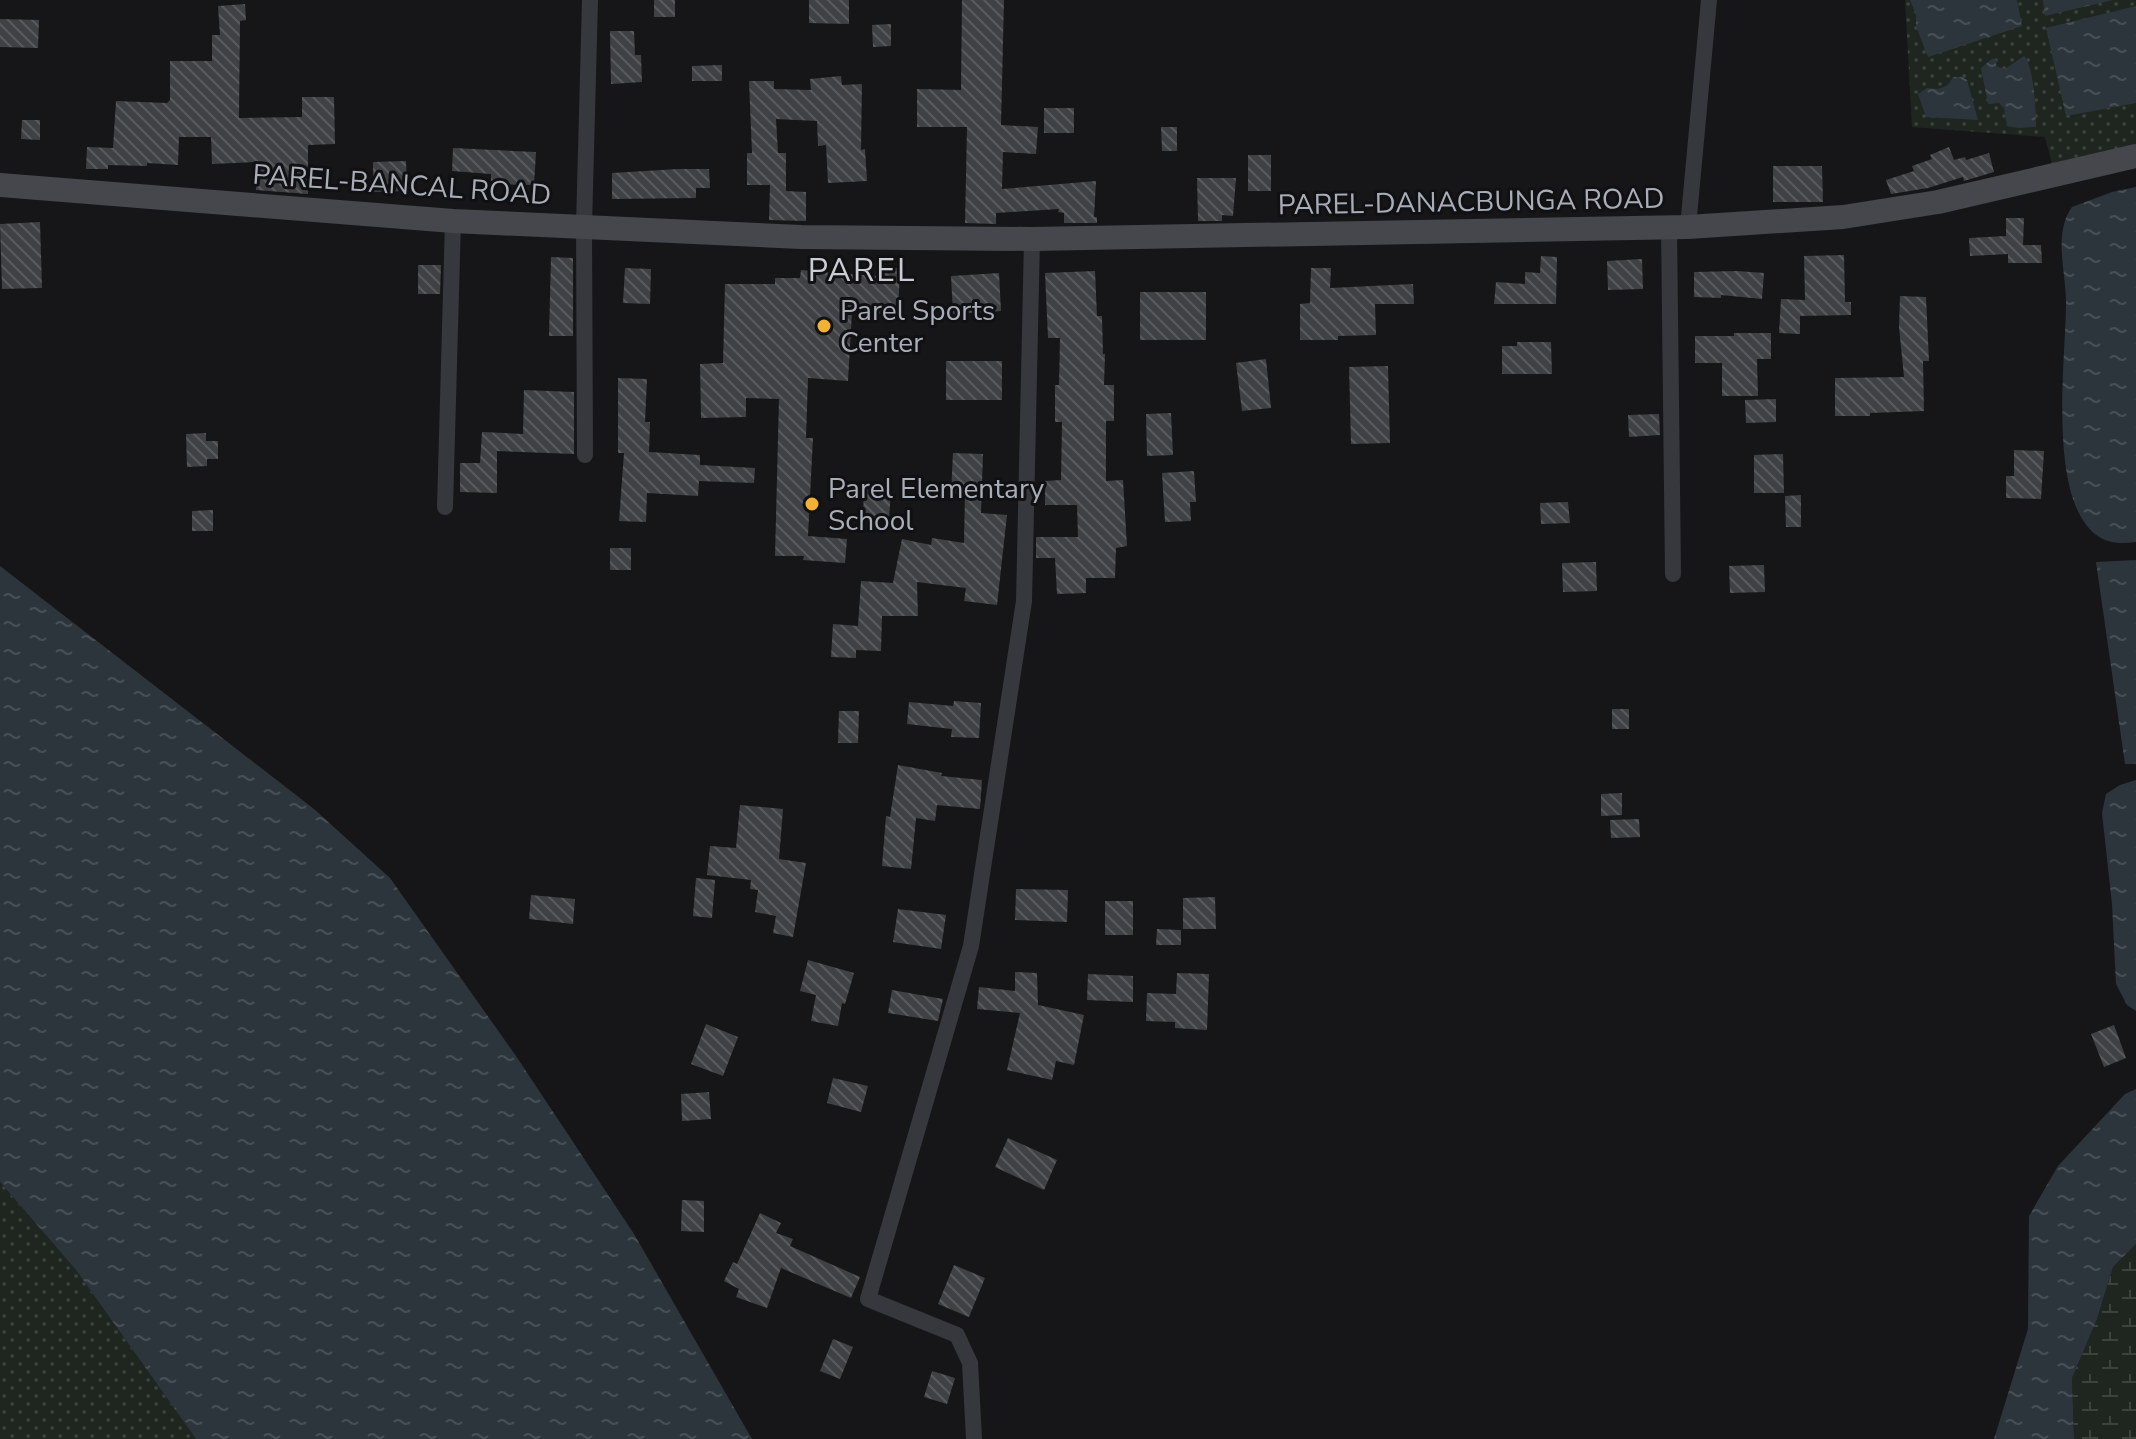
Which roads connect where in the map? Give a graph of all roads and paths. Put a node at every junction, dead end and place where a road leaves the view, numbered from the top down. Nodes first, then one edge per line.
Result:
1 (590, 0) edge
2 (1709, 0) edge
3 (2136, 156) edge
4 (0, 185) edge
5 (453, 221) junction
6 (584, 226) junction
7 (1679, 227) junction
8 (801, 237) joint
9 (1032, 239) junction
10 (585, 455) dead end
11 (445, 507) dead end
12 (1673, 574) dead end
13 (974, 1439) edge

1 - 6 street
2 - 7 street
3 - 7 main road, PAREL-DANACBUNGA ROAD
4 - 5 main road, PAREL-BANCAL ROAD
5 - 6 main road, PAREL-BANCAL ROAD
5 - 11 street
6 - 8 main road, PAREL-BANCAL ROAD
6 - 10 street
7 - 9 main road, PAREL-DANACBUNGA ROAD
7 - 12 street
8 - 9 main road, PAREL-DANACBUNGA ROAD
9 - 13 street

